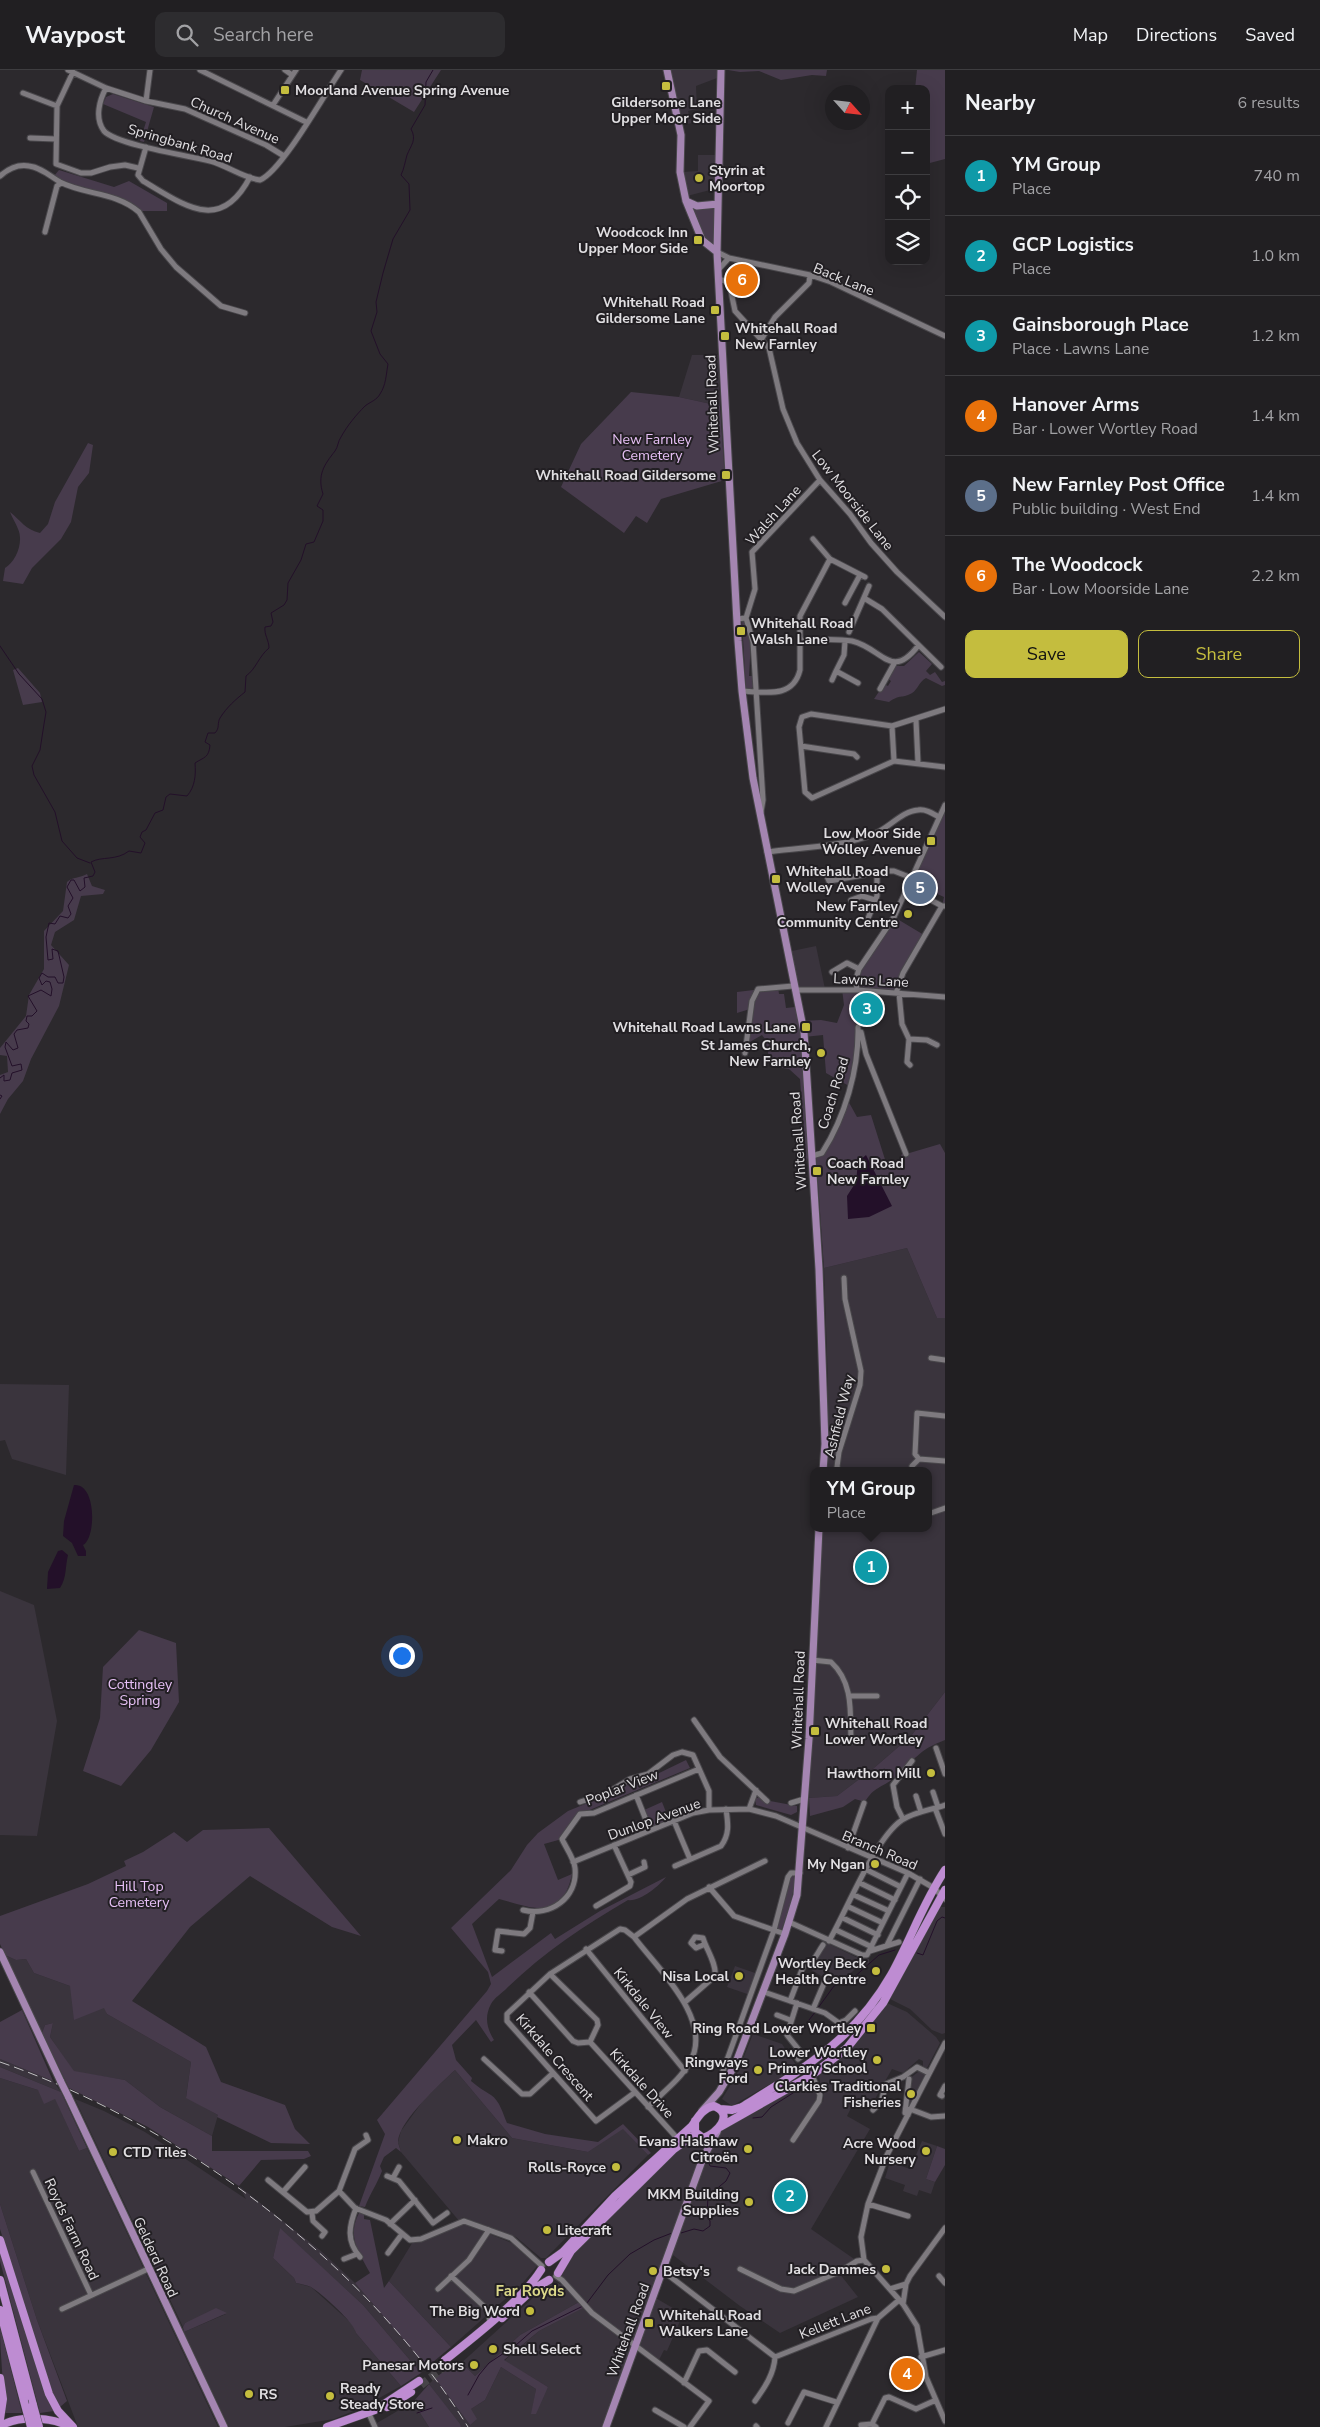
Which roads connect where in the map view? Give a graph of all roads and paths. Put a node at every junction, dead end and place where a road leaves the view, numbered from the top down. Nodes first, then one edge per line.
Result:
1 (150, 70) edge
2 (200, 70) edge
3 (285, 70) edge
4 (296, 70) edge
5 (341, 70) edge
6 (667, 70) edge
7 (721, 70) edge
8 (71, 71) edge
9 (292, 75) junction
10 (106, 88) junction
11 (23, 93) dead end
12 (146, 102) junction
13 (272, 105) junction
14 (57, 106) junction
15 (306, 122) junction
16 (30, 138) dead end
17 (56, 139) junction
18 (146, 147) junction
19 (284, 156) junction
20 (138, 168) junction
21 (0, 176) edge
22 (250, 177) junction
23 (61, 183) junction
24 (686, 201) junction
25 (718, 204) junction
26 (705, 205) junction
27 (693, 219) junction
28 (45, 232) dead end
29 (717, 252) junction
30 (729, 258) junction
31 (718, 270) junction
32 (810, 276) junction
33 (718, 279) junction
34 (245, 313) dead end
35 (945, 336) edge
36 (761, 340) junction
37 (820, 480) junction
38 (813, 539) dead end
39 (830, 559) junction
40 (869, 586) dead end
41 (864, 598) junction
42 (845, 603) dead end
43 (945, 617) edge
44 (746, 618) junction
45 (737, 619) junction
46 (849, 632) dead end
47 (800, 640) junction
48 (845, 641) junction
49 (918, 646) junction
50 (895, 662) junction
51 (941, 667) dead end
52 (836, 671) junction
53 (832, 680) dead end
54 (858, 683) dead end
55 (880, 689) dead end
56 (742, 691) junction
57 (756, 692) junction
58 (945, 709) edge
59 (916, 720) junction
60 (892, 726) junction
61 (758, 735) junction
62 (747, 737) junction
63 (801, 746) junction
64 (857, 757) dead end
65 (894, 761) junction
66 (918, 763) junction
67 (945, 767) edge
68 (945, 805) edge
69 (760, 815) junction
70 (939, 817) junction
71 (767, 852) junction
72 (877, 873) junction
73 (826, 874) dead end
74 (912, 878) junction
75 (908, 888) junction
76 (851, 900) dead end
77 (875, 900) junction
78 (943, 906) edge
79 (867, 921) dead end
80 (859, 969) junction
81 (832, 972) dead end
82 (794, 988) junction
83 (856, 990) junction
84 (897, 993) junction
85 (945, 997) edge
86 (909, 1039) junction
87 (937, 1044) dead end
88 (745, 1053) dead end
89 (910, 1065) dead end
90 (906, 1154) dead end
91 (812, 1156) junction
92 (844, 1278) dead end
93 (931, 1358) dead end
94 (945, 1360) edge
95 (945, 1416) edge
96 (919, 1459) junction
97 (945, 1461) edge
98 (912, 1466) dead end
99 (823, 1467) edge
100 (837, 1467) edge
101 (945, 1508) edge
102 (932, 1513) edge
103 (819, 1532) edge
104 (812, 1660) junction
105 (850, 1696) junction
106 (877, 1696) dead end
107 (694, 1720) dead end
108 (851, 1742) dead end
109 (936, 1748) dead end
110 (912, 1761) dead end
111 (699, 1769) junction
112 (945, 1774) edge
113 (756, 1790) junction
114 (933, 1792) dead end
115 (636, 1796) junction
116 (916, 1796) dead end
117 (804, 1799) junction
118 (767, 1800) dead end
119 (580, 1802) dead end
120 (791, 1803) dead end
121 (864, 1804) dead end
122 (945, 1805) edge
123 (937, 1808) junction
124 (726, 1809) junction
125 (749, 1809) junction
126 (710, 1810) junction
127 (921, 1812) junction
128 (903, 1819) junction
129 (674, 1821) junction
130 (802, 1828) junction
131 (650, 1830) junction
132 (945, 1834) edge
133 (614, 1846) junction
134 (848, 1848) junction
135 (690, 1859) junction
136 (872, 1859) junction
137 (765, 1861) dead end
138 (573, 1862) junction
139 (675, 1866) dead end
140 (645, 1867) dead end
141 (866, 1870) junction
142 (945, 1870) edge
143 (800, 1873) junction
144 (908, 1873) junction
145 (628, 1875) junction
146 (920, 1879) junction
147 (860, 1883) junction
148 (945, 1884) edge
149 (709, 1887) junction
150 (902, 1887) junction
151 (934, 1888) junction
152 (944, 1894) edge
153 (854, 1895) junction
154 (895, 1900) junction
155 (928, 1900) junction
156 (596, 1906) dead end
157 (848, 1906) junction
158 (945, 1906) edge
159 (934, 1909) junction
160 (523, 1910) dead end
161 (889, 1911) junction
162 (533, 1912) junction
163 (842, 1918) junction
164 (789, 1922) junction
165 (883, 1923) junction
166 (774, 1930) junction
167 (836, 1930) junction
168 (786, 1934) junction
169 (878, 1935) junction
170 (634, 1937) junction
171 (829, 1941) junction
172 (899, 1942) dead end
173 (703, 1945) dead end
174 (822, 1945) dead end
175 (887, 1945) junction
176 (586, 1949) junction
177 (870, 1950) junction
178 (0, 1952) edge
179 (502, 1952) dead end
180 (795, 1964) dead end
181 (802, 1967) junction
182 (759, 1972) junction
183 (550, 1974) junction
184 (770, 1976) junction
185 (825, 1981) dead end
186 (529, 1992) junction
187 (764, 1992) junction
188 (750, 1997) junction
189 (761, 2001) junction
190 (790, 2001) junction
191 (684, 2002) junction
192 (797, 2003) junction
193 (813, 2008) junction
194 (855, 2010) dead end
195 (777, 2015) dead end
196 (790, 2020) junction
197 (590, 2042) junction
198 (945, 2043) edge
199 (802, 2056) dead end
200 (484, 2059) dead end
201 (727, 2062) junction
202 (735, 2065) junction
203 (685, 2071) junction
204 (723, 2071) dead end
205 (553, 2073) junction
206 (929, 2073) junction
207 (812, 2075) junction
208 (909, 2079) dead end
209 (776, 2086) junction
210 (945, 2086) edge
211 (719, 2092) junction
212 (634, 2093) junction
213 (942, 2096) dead end
214 (648, 2107) junction
215 (720, 2109) junction
216 (910, 2109) junction
217 (873, 2110) dead end
218 (700, 2114) junction
219 (908, 2115) junction
220 (945, 2116) edge
221 (695, 2121) junction
222 (718, 2129) junction
223 (366, 2135) dead end
224 (700, 2137) junction
225 (677, 2138) junction
226 (793, 2140) dead end
227 (347, 2151) dead end
228 (355, 2153) junction
229 (704, 2158) junction
230 (305, 2167) dead end
231 (398, 2168) dead end
232 (33, 2172) dead end
233 (387, 2176) dead end
234 (394, 2178) junction
235 (268, 2180) dead end
236 (339, 2191) junction
237 (283, 2192) junction
238 (415, 2200) junction
239 (868, 2204) junction
240 (356, 2208) junction
241 (312, 2213) junction
242 (446, 2213) dead end
243 (908, 2216) dead end
244 (390, 2224) junction
245 (945, 2228) edge
246 (489, 2230) junction
247 (402, 2234) junction
248 (322, 2236) dead end
249 (0, 2240) edge
250 (388, 2253) dead end
251 (344, 2259) dead end
252 (864, 2260) junction
253 (544, 2266) junction
254 (148, 2269) junction
255 (740, 2269) dead end
256 (663, 2271) junction
257 (452, 2276) junction
258 (554, 2276) junction
259 (939, 2276) dead end
260 (0, 2280) edge
261 (945, 2283) edge
262 (906, 2284) junction
263 (438, 2289) dead end
264 (890, 2289) junction
265 (91, 2295) junction
266 (901, 2302) junction
267 (62, 2309) dead end
268 (0, 2310) edge
269 (878, 2318) junction
270 (490, 2322) junction
271 (634, 2347) junction
272 (945, 2350) edge
273 (775, 2357) junction
274 (921, 2357) junction
275 (735, 2372) dead end
276 (0, 2378) edge
277 (684, 2383) junction
278 (936, 2400) junction
279 (755, 2401) dead end
280 (836, 2402) junction
281 (655, 2410) dead end
282 (370, 2416) junction
283 (945, 2418) edge
284 (0, 2419) edge
285 (788, 2423) dead end
286 (0, 2426) edge
287 (861, 2426) dead end
288 (874, 2426) edge
289 (31, 2427) edge
290 (39, 2427) edge
291 (72, 2427) edge
292 (224, 2427) edge
293 (328, 2427) edge
294 (342, 2427) edge
295 (375, 2427) edge
296 (606, 2427) edge
297 (684, 2427) edge
298 (690, 2427) edge
299 (826, 2427) edge

1 - 12 street
2 - 13 street
3 - 9 street
4 - 9 street
5 - 15 street
6 - 24 main road
7 - 25 main road, Whitehall Road
8 - 10 street
8 - 14 street
9 - 13 street
10 - 12 street, Church Avenue
10 - 18 street, Springbank Road
11 - 14 street
12 - 19 street, Church Avenue
13 - 15 street
14 - 17 street
15 - 19 street
16 - 17 street
17 - 20 street
18 - 20 street
18 - 22 street, Springbank Road
19 - 22 street
20 - 22 street
21 - 23 street
23 - 28 street
23 - 34 street
24 - 26 main road
24 - 27 main road
25 - 26 main road
25 - 29 main road, Whitehall Road
26 - 27 main road
27 - 29 main road
29 - 30 street, Back Lane
29 - 31 main road, Whitehall Road
30 - 31 street
30 - 32 street, Back Lane
31 - 33 main road, Whitehall Road
32 - 35 street, Back Lane
32 - 36 street
33 - 36 street, Low Moorside Lane
33 - 45 main road, Whitehall Road
36 - 37 street, Low Moorside Lane
37 - 43 street, Low Moorside Lane
37 - 44 street, Walsh Lane
38 - 39 street
39 - 42 street
39 - 47 street
40 - 41 street
41 - 46 street
41 - 49 street
44 - 45 street
44 - 57 street, Whitehall Road
45 - 56 main road, Whitehall Road
47 - 48 street
47 - 57 street
48 - 50 street
48 - 52 street
49 - 50 street
49 - 51 street
50 - 55 street
52 - 53 street
52 - 54 street
56 - 57 street
56 - 62 main road, Whitehall Road
57 - 61 street, Whitehall Road
58 - 59 street
59 - 60 street
59 - 66 street
60 - 63 street
60 - 65 street
61 - 62 street
61 - 69 street, Whitehall Road
62 - 69 main road, Whitehall Road
63 - 64 street
63 - 65 street
65 - 66 street
66 - 67 street
68 - 70 street
69 - 71 main road, Whitehall Road
70 - 71 street
70 - 74 street
71 - 82 main road, Whitehall Road
72 - 73 street
72 - 74 street
72 - 77 street
74 - 75 street
75 - 78 street
75 - 80 street
76 - 77 street
77 - 79 street
78 - 84 street
80 - 81 street
80 - 83 street
82 - 83 street, Lawns Lane
82 - 88 street, Lawns Lane
82 - 91 main road, Whitehall Road
83 - 84 street, Lawns Lane
84 - 85 street, Lawns Lane
84 - 86 street
86 - 87 street
86 - 89 street
90 - 91 street, Coach Road
91 - 99 main road, Whitehall Road
92 - 100 street, Ashfield Way
93 - 94 street
95 - 96 street
96 - 97 street
96 - 98 street
101 - 102 street
103 - 104 main road, Whitehall Road
104 - 105 street
104 - 117 main road, Whitehall Road
105 - 106 street
105 - 108 street
107 - 113 street
109 - 112 street
110 - 128 street
111 - 115 street, Poplar View
111 - 119 street
111 - 126 street
113 - 118 street
113 - 125 street
114 - 123 street
115 - 131 street
115 - 138 street, Poplar View
116 - 127 street
117 - 120 street
117 - 130 main road, Whitehall Road
121 - 134 street
122 - 123 street
123 - 127 street
123 - 132 street
124 - 125 street, Dunlop Avenue
124 - 126 street, Dunlop Avenue
124 - 135 street
125 - 130 street, Dunlop Avenue
126 - 129 street, Dunlop Avenue
127 - 128 street
128 - 136 street
129 - 131 street, Dunlop Avenue
129 - 135 street
130 - 134 street, Branch Road
130 - 143 main road, Whitehall Road
131 - 133 street, Dunlop Avenue
133 - 138 street, Dunlop Avenue
133 - 145 street
134 - 136 street, Branch Road
135 - 139 street
136 - 141 street
136 - 144 street, Branch Road
137 - 149 street
138 - 162 street
140 - 145 street
141 - 147 street
141 - 150 street
142 - 151 highway
143 - 164 main road, Whitehall Road
143 - 166 street
144 - 146 street, Branch Road
144 - 150 street
145 - 156 street
146 - 151 street, Branch Road
146 - 175 street
147 - 153 street
147 - 154 street
148 - 151 highway
149 - 166 street
149 - 170 street
150 - 154 street
151 - 152 street, Branch Road
151 - 155 highway
152 - 155 highway
152 - 159 highway
153 - 157 street
153 - 161 street
154 - 161 street
155 - 209 highway
157 - 163 street
157 - 165 street
158 - 159 street
159 - 207 highway
160 - 162 street
161 - 165 street
162 - 179 street
163 - 167 street
163 - 169 street
164 - 168 main road, Whitehall Road
164 - 171 street
165 - 169 street
166 - 168 street
166 - 182 street
167 - 171 street
167 - 177 street
168 - 184 main road, Whitehall Road
169 - 177 street
170 - 176 street, Kirkdale Crescent
170 - 191 street
171 - 177 street
172 - 175 street
173 - 191 street
174 - 181 street
175 - 177 street
176 - 183 street, Kirkdale Crescent
176 - 203 street, Kirkdale View
178 - 254 main road, Gelderd Road, bridge
180 - 181 street
181 - 190 street
182 - 184 street
182 - 188 street
183 - 186 street, Kirkdale Crescent
183 - 197 street
184 - 187 main road, Whitehall Road
185 - 193 street
186 - 197 street
186 - 205 street, Kirkdale Crescent
187 - 189 main road, Whitehall Road
187 - 190 street
188 - 189 street
188 - 201 street
189 - 202 main road, Whitehall Road
190 - 192 street
191 - 203 street
192 - 193 street
192 - 196 street
193 - 194 street
195 - 196 street
196 - 199 street
197 - 212 street, Kirkdale Drive
198 - 206 street
200 - 205 street
201 - 202 street
201 - 204 street
202 - 211 main road, Whitehall Road
203 - 214 street
205 - 212 street, Kirkdale Crescent
206 - 216 street
206 - 217 street
207 - 209 highway
207 - 222 highway
207 - 226 street
208 - 219 street
209 - 215 highway
210 - 213 street
211 - 215 main road
211 - 218 main road, Whitehall Road
212 - 214 street, Kirkdale Drive
214 - 225 street, Kirkdale Drive
215 - 218 highway
215 - 222 highway
216 - 219 street
216 - 220 street
218 - 221 highway
219 - 239 street
221 - 224 highway
221 - 225 highway
222 - 224 highway
222 - 229 main road, Whitehall Road
223 - 228 street
224 - 229 main road
224 - 258 highway
225 - 253 highway
227 - 228 street
228 - 236 street
229 - 256 main road, Whitehall Road
230 - 237 street
231 - 234 street
232 - 265 street, Royds Farm Road
233 - 234 street
234 - 238 street
235 - 237 street
236 - 240 street
236 - 241 street
237 - 241 street
238 - 242 street
238 - 244 street
239 - 243 street
239 - 252 street
240 - 244 street
240 - 251 street
241 - 248 street
244 - 247 street
245 - 262 street
246 - 247 street
246 - 253 street
246 - 257 street
247 - 250 street
249 - 291 highway
252 - 255 street
252 - 264 street
253 - 258 highway
253 - 258 highway
253 - 270 highway
254 - 265 street, Royds Farm Road
254 - 292 main road, Gelderd Road
256 - 271 main road, Whitehall Road
256 - 273 street
257 - 263 street
257 - 270 street
258 - 270 highway
258 - 271 street
259 - 261 street
260 - 290 highway, bridge
262 - 264 street
262 - 266 street
264 - 266 street
265 - 267 street, Royds Farm Road
266 - 269 street, Kellett Lane
266 - 274 street
268 - 289 highway, bridge
269 - 273 street, Kellett Lane
269 - 280 street
271 - 277 street
271 - 296 main road, Whitehall Road
272 - 274 street
273 - 279 street
274 - 278 street
275 - 277 street
276 - 284 highway
277 - 298 street
278 - 283 street
278 - 288 street
280 - 285 street
280 - 299 street
281 - 297 street
282 - 293 highway
282 - 294 highway
282 - 295 street
286 - 291 highway
287 - 288 street

